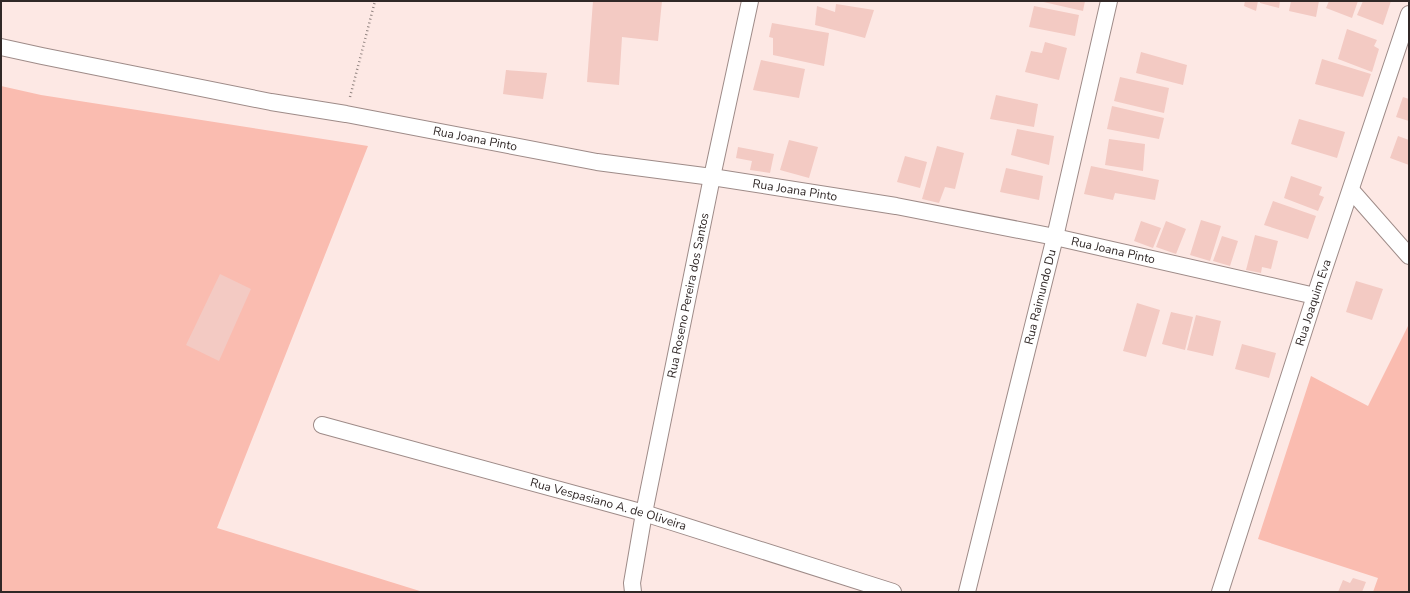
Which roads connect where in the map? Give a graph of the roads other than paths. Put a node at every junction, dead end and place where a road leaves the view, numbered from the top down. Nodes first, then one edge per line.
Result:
1 (750, 1) edge
2 (1109, 1) edge
3 (1409, 14) edge
4 (1, 47) edge
5 (712, 177) junction
6 (1351, 190) junction
7 (1055, 236) junction
8 (1409, 256) edge
9 (1316, 296) junction
10 (322, 425) dead end
11 (644, 513) junction
12 (633, 592) edge
13 (893, 592) edge
14 (967, 592) edge
15 (1220, 592) edge

1 - 5 street, Rua Roseno Pereira dos Santos
2 - 7 street, Rua Raimundo Du
3 - 6 street, Rua Joaquim Eva
4 - 5 street, Rua Joana Pinto
5 - 7 street, Rua Joana Pinto
5 - 11 street, Rua Roseno Pereira dos Santos
6 - 8 street
6 - 9 street, Rua Joaquim Eva
7 - 9 street, Rua Joana Pinto
7 - 14 street, Rua Raimundo Du
9 - 15 street, Rua Joaquim Eva
10 - 11 street, Rua Vespasiano A. de Oliveira
11 - 12 street, Rua Roseno Pereira dos Santos
11 - 13 street, Rua Vespasiano A. de Oliveira

